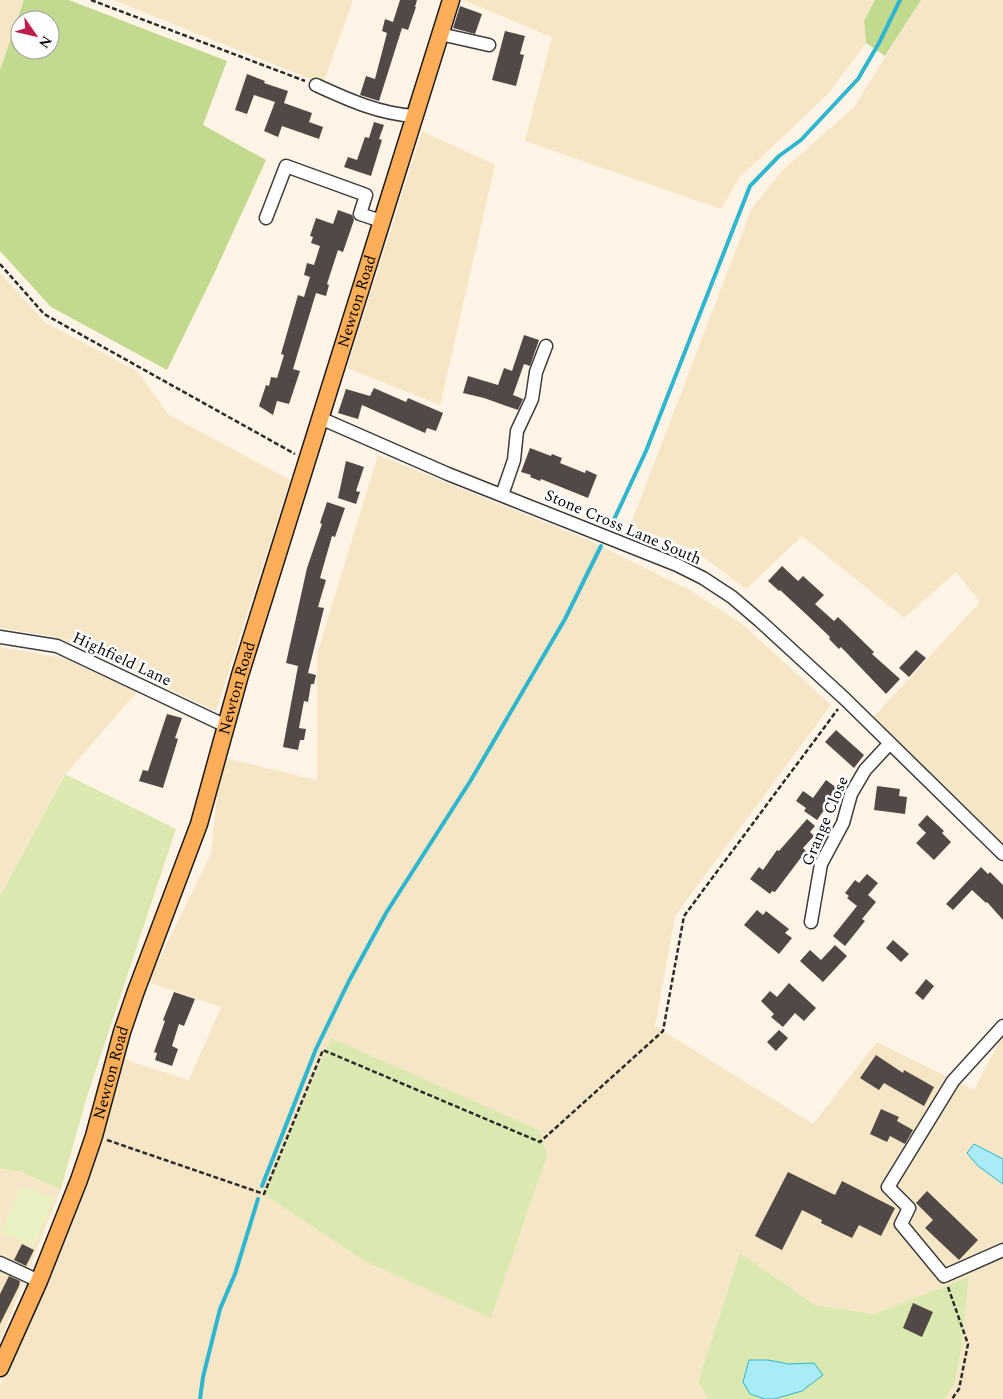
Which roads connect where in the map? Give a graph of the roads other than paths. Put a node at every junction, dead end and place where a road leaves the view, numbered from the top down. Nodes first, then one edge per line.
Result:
1 (451, 0) edge
2 (440, 34) junction
3 (489, 45) dead end
4 (316, 85) road end
5 (414, 116) junction
6 (266, 218) dead end
7 (381, 221) junction
8 (546, 346) dead end
9 (320, 418) junction
10 (502, 495) junction
11 (0, 637) edge
12 (226, 726) junction
13 (890, 743) junction
14 (1003, 854) edge
15 (811, 922) dead end
16 (1003, 1026) edge
17 (1003, 1250) edge
18 (0, 1263) edge
19 (39, 1281) junction
20 (0, 1368) edge

1 - 2 main road, Newton Road
2 - 3 street
2 - 5 main road, Newton Road
4 - 5 street
5 - 7 main road, Newton Road
6 - 7 street
7 - 9 main road, Newton Road
8 - 10 street
9 - 10 street, Stone Cross Lane South
9 - 12 main road, Newton Road
10 - 13 street, Stone Cross Lane South
11 - 12 street, Highfield Lane
12 - 19 main road, Newton Road
13 - 14 street, Stone Cross Lane South
13 - 15 street, Grange Close
16 - 17 street
18 - 19 street
19 - 20 main road, Newton Road

